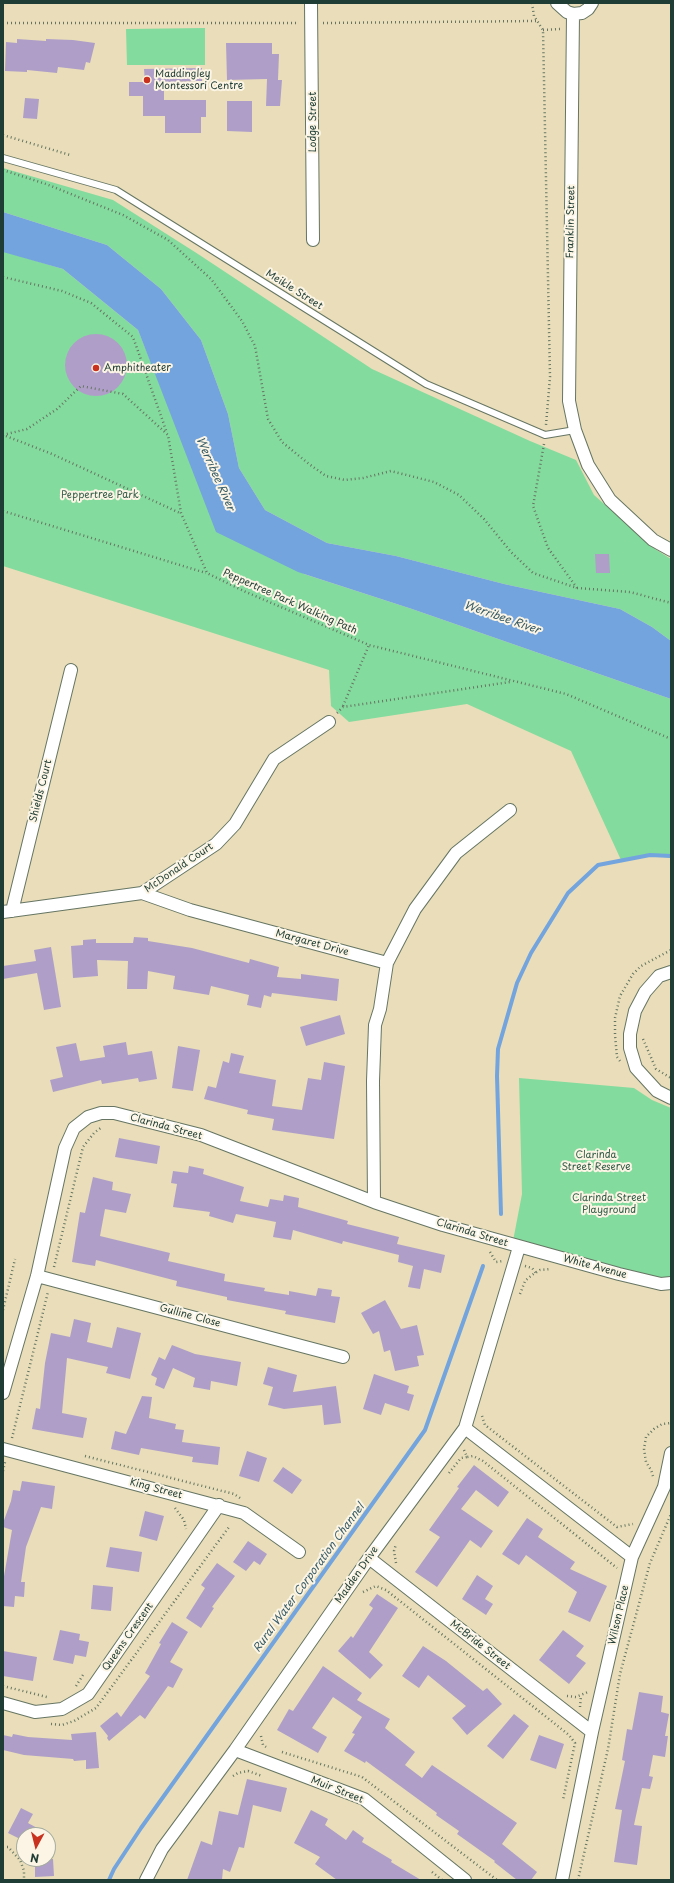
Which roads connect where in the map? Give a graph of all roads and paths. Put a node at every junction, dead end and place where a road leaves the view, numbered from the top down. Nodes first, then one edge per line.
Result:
1 (312, 3) edge
2 (532, 3) edge
3 (557, 3) edge
4 (592, 3) edge
5 (574, 14) junction
6 (3, 23) edge
7 (312, 23) junction
8 (574, 28) junction
9 (543, 30) junction
10 (3, 135) edge
11 (70, 156) dead end
12 (3, 158) edge
13 (3, 170) edge
14 (313, 240) dead end
15 (3, 277) edge
16 (575, 430) junction
17 (4, 435) edge
18 (168, 435) junction
19 (544, 435) junction
20 (3, 511) edge
21 (180, 513) junction
22 (671, 550) edge
23 (207, 573) junction
24 (577, 588) junction
25 (671, 603) edge
26 (369, 645) junction
27 (71, 670) dead end
28 (513, 681) junction
29 (343, 707) junction
30 (329, 722) joint
31 (671, 739) edge
32 (510, 810) dead end
33 (142, 893) junction
34 (7, 911) edge
35 (387, 963) junction
36 (671, 972) edge
37 (642, 1036) dead end
38 (671, 1078) edge
39 (671, 1098) edge
40 (106, 1125) dead end
41 (374, 1202) junction
42 (519, 1248) junction
43 (487, 1251) dead end
44 (15, 1259) dead end
45 (514, 1263) junction
46 (554, 1269) dead end
47 (536, 1273) junction
48 (37, 1276) junction
49 (51, 1280) junction
50 (671, 1283) edge
51 (519, 1295) dead end
52 (3, 1310) edge
53 (343, 1357) dead end
54 (3, 1393) edge
55 (484, 1409) dead end
56 (483, 1420) junction
57 (671, 1423) edge
58 (468, 1430) junction
59 (6, 1449) edge
60 (671, 1453) edge
61 (466, 1457) junction
62 (5, 1462) junction
63 (13, 1464) dead end
64 (3, 1471) edge
65 (446, 1477) dead end
66 (654, 1480) dead end
67 (171, 1505) dead end
68 (219, 1506) junction
69 (671, 1514) edge
70 (635, 1522) dead end
71 (186, 1532) dead end
72 (397, 1542) dead end
73 (299, 1552) dead end
74 (632, 1557) junction
75 (369, 1558) junction
76 (400, 1568) dead end
77 (618, 1569) dead end
78 (360, 1596) dead end
79 (84, 1674) dead end
80 (3, 1686) edge
81 (590, 1688) dead end
82 (71, 1690) dead end
83 (560, 1693) dead end
84 (51, 1696) dead end
85 (3, 1703) edge
86 (592, 1732) junction
87 (261, 1734) dead end
88 (270, 1749) dead end
89 (235, 1750) junction
90 (278, 1751) dead end
91 (238, 1773) dead end
92 (263, 1776) dead end
93 (563, 1804) dead end
94 (3, 1847) edge
95 (430, 1870) dead end
96 (24, 1880) edge
97 (146, 1880) edge
98 (442, 1880) edge
99 (465, 1880) edge
100 (497, 1880) edge
101 (562, 1880) edge
102 (578, 1880) edge

1 - 7 street, Lodge Street
2 - 9 path
3 - 5 street
4 - 5 street
5 - 8 street, Franklin Street
6 - 7 path
7 - 9 path
7 - 14 street, Lodge Street
8 - 9 path
8 - 16 street, Franklin Street
9 - 19 path
10 - 11 path
12 - 19 lane, Meikle Street
13 - 24 path
15 - 18 path
16 - 19 lane
16 - 22 street, Franklin Street
17 - 18 path
17 - 21 path
18 - 21 path
19 - 24 path
20 - 23 path, Peppertree Park Walking Path
21 - 23 path
23 - 26 path, Peppertree Park Walking Path
24 - 25 path
26 - 28 path, Peppertree Park Walking Path
26 - 29 path
27 - 34 street, Shields Court
28 - 29 path
28 - 31 path, Peppertree Park Walking Path
29 - 30 path
30 - 33 street, McDonald Court
32 - 35 street
33 - 34 street, Margaret Drive
33 - 35 street, Margaret Drive
35 - 41 street
36 - 39 street
37 - 38 path
40 - 49 path
41 - 42 street, Clarinda Street
41 - 48 street, Clarinda Street
42 - 45 street, Madden Drive
42 - 50 street, White Avenue
43 - 45 path
44 - 52 path
45 - 47 path
45 - 58 street, Madden Drive
46 - 47 path
47 - 51 path
48 - 49 street, Gulline Close
48 - 54 street, Clarinda Street
49 - 53 street, Gulline Close
49 - 59 path
55 - 56 path
56 - 58 path
56 - 70 path
57 - 66 path
58 - 61 path
58 - 74 street
58 - 75 street, Madden Drive
59 - 62 path
59 - 68 street, King Street
60 - 74 street, Wilson Place
61 - 65 path
61 - 77 path
62 - 63 path
62 - 64 path
67 - 71 path
68 - 73 street, King Street
68 - 85 street, Queens Crescent
69 - 102 path
72 - 76 path
74 - 86 street, Wilson Place
75 - 86 street, McBride Street
75 - 89 street, Madden Drive
78 - 93 path
79 - 82 path
80 - 84 path
81 - 83 path
86 - 101 street, Wilson Place
87 - 88 path
89 - 97 street, Madden Drive
89 - 99 street, Muir Street
90 - 100 path
91 - 92 path
94 - 96 path
95 - 98 path

